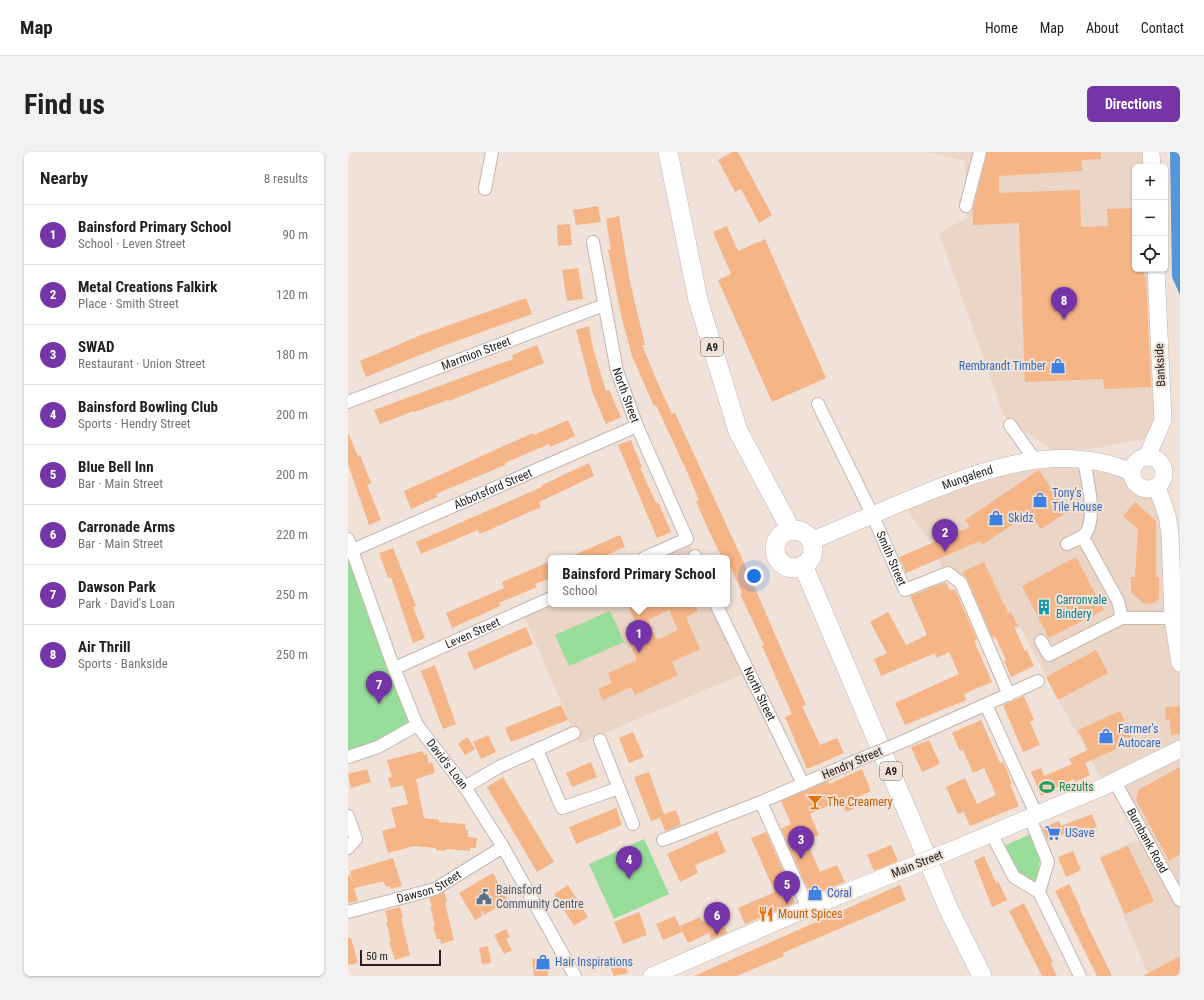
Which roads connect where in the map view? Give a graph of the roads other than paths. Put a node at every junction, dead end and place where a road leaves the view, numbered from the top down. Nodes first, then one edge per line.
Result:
1 (492, 152) edge
2 (668, 152) edge
3 (980, 152) edge
4 (1151, 152) edge
5 (1152, 164) edge
6 (485, 189) dead end
7 (966, 206) dead end
8 (593, 242) dead end
9 (1156, 272) edge
10 (604, 305) junction
11 (348, 402) edge
12 (818, 404) dead end
13 (1010, 425) dead end
14 (637, 426) junction
15 (1147, 457) junction
16 (1035, 460) junction
17 (1084, 460) junction
18 (1131, 472) junction
19 (1157, 488) junction
20 (872, 514) junction
21 (791, 530) junction
22 (348, 539) edge
23 (811, 541) junction
24 (1086, 543) dead end
25 (1067, 544) dead end
26 (350, 552) edge
27 (651, 555) edge
28 (803, 565) junction
29 (548, 599) edge
30 (717, 607) edge
31 (1122, 618) junction
32 (1174, 618) junction
33 (1041, 641) dead end
34 (1180, 663) edge
35 (395, 668) junction
36 (1038, 681) dead end
37 (1009, 694) junction
38 (986, 705) junction
39 (418, 725) junction
40 (574, 733) dead end
41 (600, 740) dead end
42 (1180, 749) edge
43 (537, 750) junction
44 (348, 757) edge
45 (1115, 782) junction
46 (803, 784) junction
47 (465, 787) junction
48 (619, 788) junction
49 (761, 802) junction
50 (348, 816) edge
51 (1033, 817) junction
52 (633, 824) dead end
53 (992, 835) junction
54 (663, 840) dead end
55 (503, 847) junction
56 (348, 848) edge
57 (1039, 892) junction
58 (1180, 900) edge
59 (808, 908) junction
60 (348, 912) edge
61 (575, 976) edge
62 (652, 976) edge
63 (982, 976) edge
64 (1080, 976) edge

1 - 6 street
2 - 21 main road, A9
3 - 7 street
4 - 5 street
8 - 10 street, North Street
9 - 15 street, Bankside
10 - 11 street, Marmion Street
10 - 14 street, North Street
12 - 20 street, Smith Street
13 - 16 street
14 - 26 street, Abbotsford Street
14 - 27 street, North Street
15 - 18 street
15 - 19 street
16 - 17 street, Mungalend
16 - 20 street, Mungalend
17 - 18 street, Mungalend
17 - 25 street
18 - 19 street
19 - 32 street
20 - 23 street, Mungalend
20 - 37 street, Smith Street
21 - 23 main road
21 - 28 main road
22 - 26 street, David's Loan
23 - 28 main road
24 - 31 street
26 - 35 street, David's Loan
28 - 63 main road, A9
29 - 35 street, Leven Street
30 - 46 street, North Street
31 - 32 street
31 - 33 street
32 - 34 street
35 - 39 street, David's Loan
36 - 37 street, Hendry Street
37 - 38 street, Hendry Street
38 - 46 street, Hendry Street, bridge
38 - 51 street
39 - 44 street
39 - 47 street, David's Loan
40 - 43 street
41 - 48 street
42 - 45 street, Main Street
43 - 47 street
43 - 48 street
45 - 51 street, Main Street
45 - 58 street, Burnbank Road
46 - 49 street, Hendry Street
47 - 55 street, David's Loan
48 - 52 street
49 - 54 street, Hendry Street
49 - 59 street
50 - 56 street
51 - 53 street, Main Street
51 - 57 street
53 - 57 street
53 - 59 street, Main Street, bridge
55 - 60 street, Dawson Street
55 - 61 street, David's Loan
57 - 64 street
59 - 62 street, Main Street

